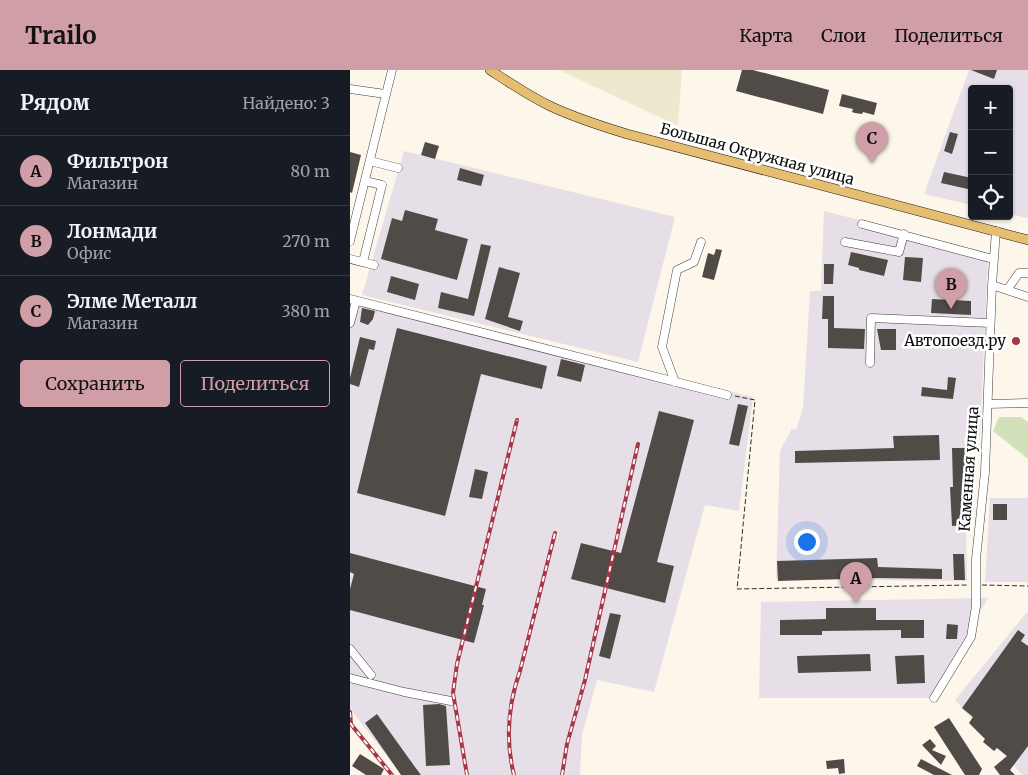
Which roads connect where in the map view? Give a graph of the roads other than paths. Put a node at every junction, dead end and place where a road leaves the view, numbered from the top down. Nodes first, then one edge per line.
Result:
1 (392, 70) edge
2 (490, 70) edge
3 (350, 89) edge
4 (385, 94) junction
5 (370, 162) junction
6 (398, 168) dead end
7 (365, 181) junction
8 (862, 224) dead end
9 (996, 231) junction
10 (904, 234) junction
11 (1028, 240) edge
12 (350, 241) edge
13 (701, 242) dead end
14 (845, 242) dead end
15 (350, 259) edge
16 (993, 259) junction
17 (362, 262) junction
18 (374, 265) dead end
19 (1028, 273) edge
20 (992, 285) junction
21 (1007, 290) junction
22 (1028, 297) edge
23 (353, 300) edge
24 (350, 323) edge
25 (990, 323) junction
26 (870, 364) dead end
27 (675, 382) junction
28 (727, 395) road end
29 (988, 404) junction
30 (1028, 404) edge
31 (350, 649) edge
32 (371, 675) dead end
33 (350, 678) edge
34 (934, 698) dead end
35 (451, 701) dead end

1 - 4 street
2 - 9 main road, Большая Окружная улица
3 - 4 street
4 - 5 street
5 - 6 street
5 - 7 street
7 - 12 street
7 - 17 street
8 - 10 street
9 - 11 main road, Большая Окружная улица
9 - 16 street, Каменная улица
10 - 14 street
10 - 16 street
13 - 27 street
15 - 17 street
16 - 20 street, Каменная улица
17 - 18 street
19 - 21 street
20 - 21 street
20 - 25 street, Каменная улица
21 - 22 street
23 - 24 street
23 - 27 street
25 - 26 street
25 - 29 street, Каменная улица
27 - 28 street
29 - 30 street
29 - 34 street, Каменная улица
31 - 32 street
33 - 35 street

